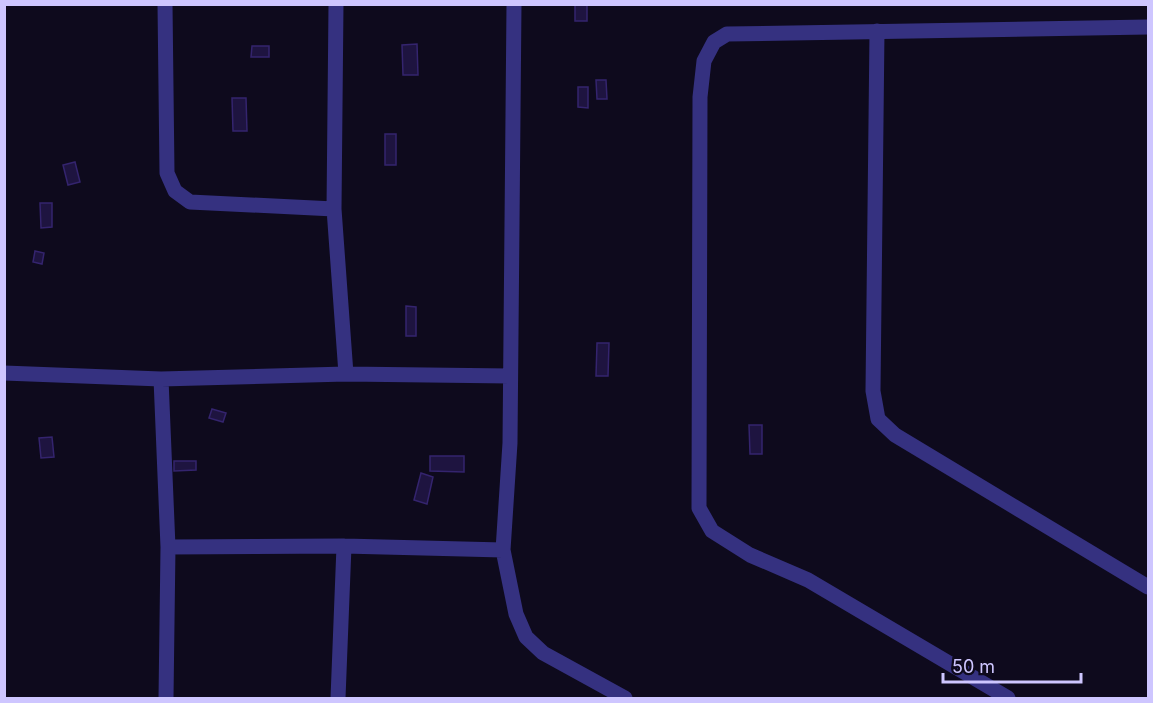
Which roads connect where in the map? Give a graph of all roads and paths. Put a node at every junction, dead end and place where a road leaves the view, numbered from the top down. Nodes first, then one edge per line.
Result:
1 (165, 4) edge
2 (336, 4) edge
3 (514, 4) edge
4 (1149, 27) edge
5 (877, 31) junction
6 (334, 209) junction
7 (4, 373) edge
8 (346, 374) junction
9 (510, 376) junction
10 (161, 379) junction
11 (344, 546) junction
12 (168, 547) junction
13 (503, 550) junction
14 (1149, 587) edge
15 (166, 699) edge
16 (338, 699) edge
17 (625, 699) edge
18 (1008, 699) edge

1 - 6 street
2 - 6 street
3 - 9 street
4 - 5 street
5 - 14 street
5 - 18 street
6 - 8 street
7 - 10 street
8 - 9 street
8 - 10 street
9 - 13 street
10 - 12 street
11 - 12 street
11 - 13 street
11 - 16 street
12 - 15 street
13 - 17 street

